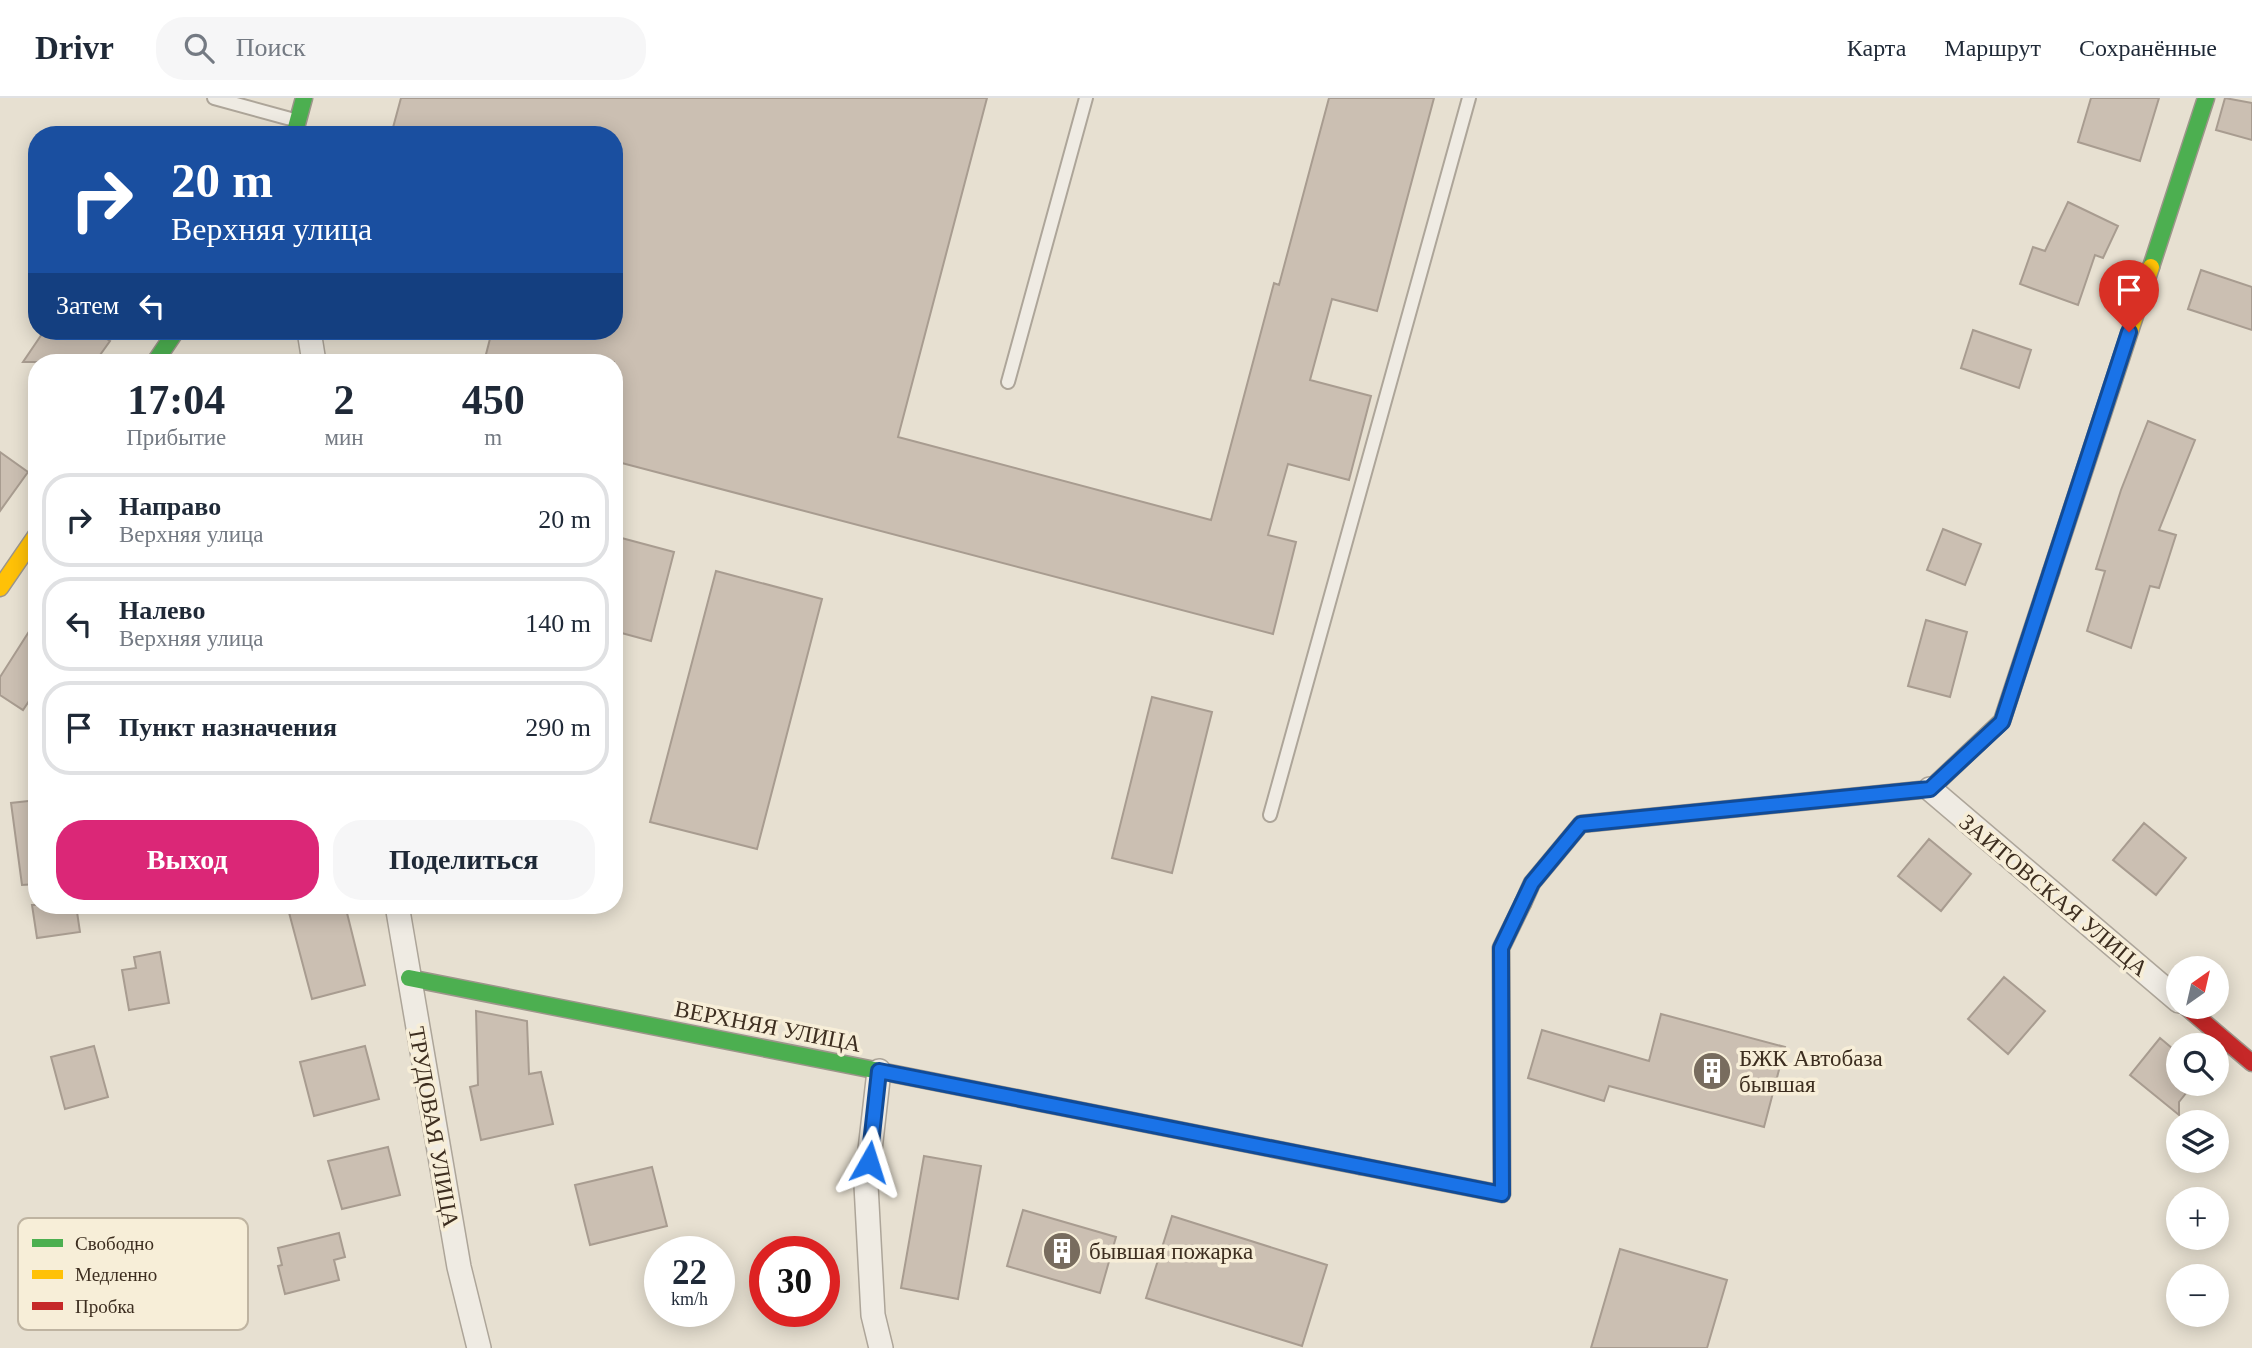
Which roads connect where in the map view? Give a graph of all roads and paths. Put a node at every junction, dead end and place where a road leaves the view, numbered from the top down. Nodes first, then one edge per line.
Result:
1 (214, 98) edge
2 (304, 98) edge
3 (1086, 98) edge
4 (1469, 98) edge
5 (2206, 98) edge
6 (291, 126) edge
7 (297, 126) edge
8 (1008, 382) dead end
9 (28, 547) edge
10 (0, 588) edge
11 (1930, 789) junction
12 (1270, 815) dead end
13 (398, 914) edge
14 (408, 978) junction
15 (2166, 990) edge
16 (2200, 1019) edge
17 (2252, 1063) edge
18 (879, 1071) junction
19 (479, 1348) edge
20 (881, 1348) edge

1 - 6 lane
2 - 7 street
3 - 8 lane
4 - 12 lane
5 - 11 street
9 - 10 street
11 - 15 street, ЗАИТОВСКАЯ УЛИЦА
11 - 18 street, ВЕРХНЯЯ УЛИЦА
13 - 14 street, ТРУДОВАЯ УЛИЦА
14 - 18 street, ВЕРХНЯЯ УЛИЦА
14 - 19 street, ТРУДОВАЯ УЛИЦА
16 - 17 street
18 - 20 street

